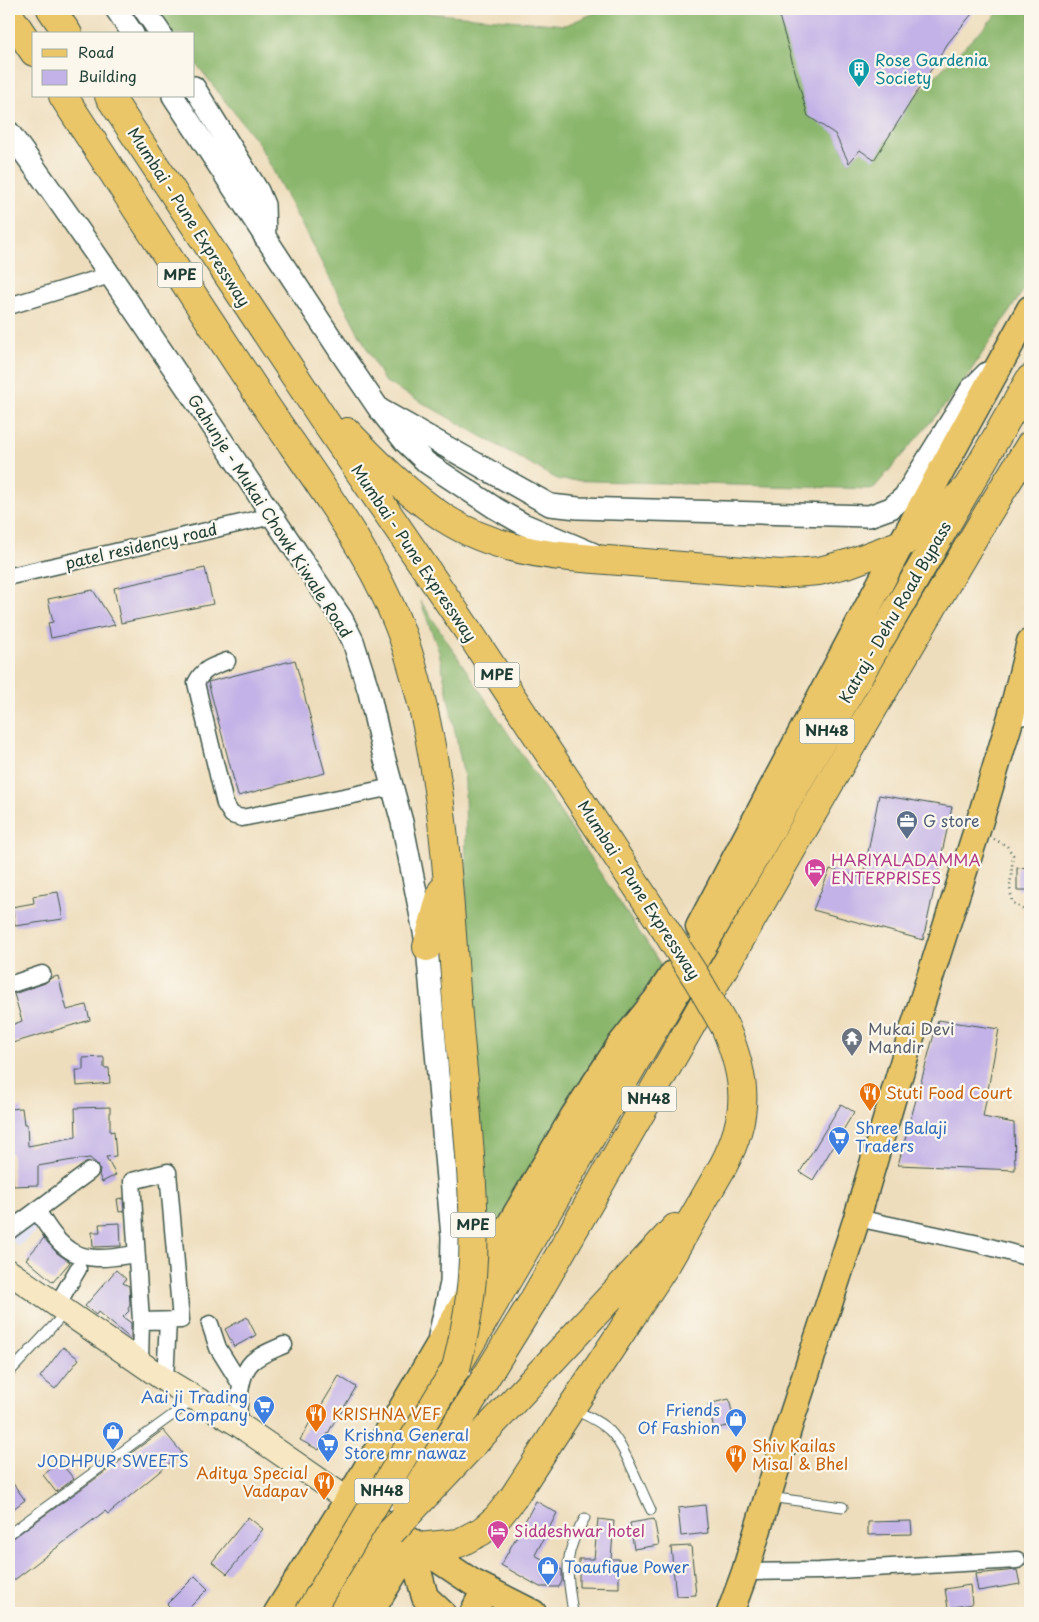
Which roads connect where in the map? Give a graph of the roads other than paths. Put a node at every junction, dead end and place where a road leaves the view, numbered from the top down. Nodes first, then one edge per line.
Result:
1 (51, 9) edge
2 (116, 9) edge
3 (144, 9) edge
4 (9, 15) edge
5 (67, 32) edge
6 (132, 32) edge
7 (160, 32) edge
8 (32, 49) edge
9 (195, 89) edge
10 (64, 98) edge
11 (110, 98) edge
12 (174, 98) edge
13 (9, 132) edge
14 (265, 238) junction
15 (110, 275) junction
16 (9, 306) edge
17 (1030, 309) edge
18 (1003, 357) junction
19 (1030, 379) edge
20 (298, 380) junction
21 (379, 409) junction
22 (1030, 446) edge
23 (968, 487) junction
24 (272, 516) junction
25 (901, 544) junction
26 (606, 559) junction
27 (11, 576) dead end
28 (1030, 642) edge
29 (227, 661) dead end
30 (1021, 716) edge
31 (392, 788) junction
32 (447, 873) junction
33 (427, 947) junction
34 (680, 973) junction
35 (42, 974) dead end
36 (9, 985) edge
37 (90, 1171) dead end
38 (714, 1181) junction
39 (37, 1210) junction
40 (857, 1218) junction
41 (9, 1231) edge
42 (129, 1255) dead end
43 (1030, 1258) edge
44 (78, 1269) dead end
45 (9, 1272) edge
46 (62, 1309) junction
47 (141, 1321) junction
48 (168, 1321) junction
49 (210, 1324) dead end
50 (284, 1345) dead end
51 (436, 1348) junction
52 (140, 1361) junction
53 (456, 1368) junction
54 (9, 1373) edge
55 (165, 1380) junction
56 (241, 1385) junction
57 (195, 1398) junction
58 (571, 1408) junction
59 (238, 1424) junction
60 (769, 1497) junction
61 (348, 1500) junction
62 (843, 1506) dead end
63 (651, 1510) dead end
64 (585, 1518) dead end
65 (9, 1534) edge
66 (408, 1540) junction
67 (1017, 1560) dead end
68 (745, 1572) junction
69 (486, 1589) junction
70 (278, 1613) edge
71 (309, 1613) edge
72 (341, 1613) edge
73 (370, 1613) edge
74 (389, 1613) edge
75 (394, 1613) edge
76 (442, 1613) edge
77 (472, 1613) edge
78 (532, 1613) edge
79 (573, 1613) edge
80 (730, 1613) edge

1 - 5 highway
2 - 6 street
3 - 7 street
4 - 8 highway
9 - 14 street
10 - 32 highway, MPE
11 - 20 highway, Mumbai - Pune Expressway / MPE
12 - 14 street
13 - 15 street, Gahunje - Mukai Chowk Kiwale Road
14 - 21 street
15 - 16 street
15 - 24 street, Gahunje - Mukai Chowk Kiwale Road
17 - 18 main road
18 - 21 street
18 - 25 main road
19 - 23 highway, Katraj - Dehu Road Bypass / NH48
20 - 26 highway
20 - 38 highway, Mumbai - Pune Expressway / MPE, bridge
21 - 26 street
22 - 66 highway, Katraj - Dehu Road Bypass / NH48, bridge
23 - 25 highway
23 - 34 highway, Katraj - Dehu Road Bypass / NH48
24 - 27 street, patel residency road
24 - 31 street, Gahunje - Mukai Chowk Kiwale Road
25 - 26 highway
25 - 34 main road
28 - 30 main road
29 - 31 street
30 - 40 main road
31 - 33 street, Gahunje - Mukai Chowk Kiwale Road
32 - 33 highway
32 - 53 highway, MPE, bridge
33 - 51 street, Gahunje - Mukai Chowk Kiwale Road
34 - 51 main road
34 - 53 highway, NH48
35 - 36 street
37 - 39 street
38 - 58 highway
38 - 66 highway, MPE, bridge
39 - 41 street
39 - 42 street
40 - 43 street
40 - 60 main road
44 - 46 street
45 - 46 main road
46 - 52 main road
46 - 54 lane
47 - 48 street
47 - 48 street
47 - 52 street
48 - 55 street
49 - 56 street
50 - 56 street
51 - 61 main road
52 - 55 main road
53 - 71 highway, NH48, bridge
55 - 57 main road
56 - 59 street
57 - 59 main road
57 - 65 lane
58 - 63 lane
58 - 66 highway
59 - 61 main road
60 - 62 lane
60 - 68 main road
61 - 66 main road
61 - 70 main road
64 - 79 lane
66 - 69 main road
66 - 72 highway, NH48
66 - 73 main road
66 - 76 main road
67 - 68 street
68 - 80 main road
69 - 77 main road
69 - 78 main road
74 - 75 main road

